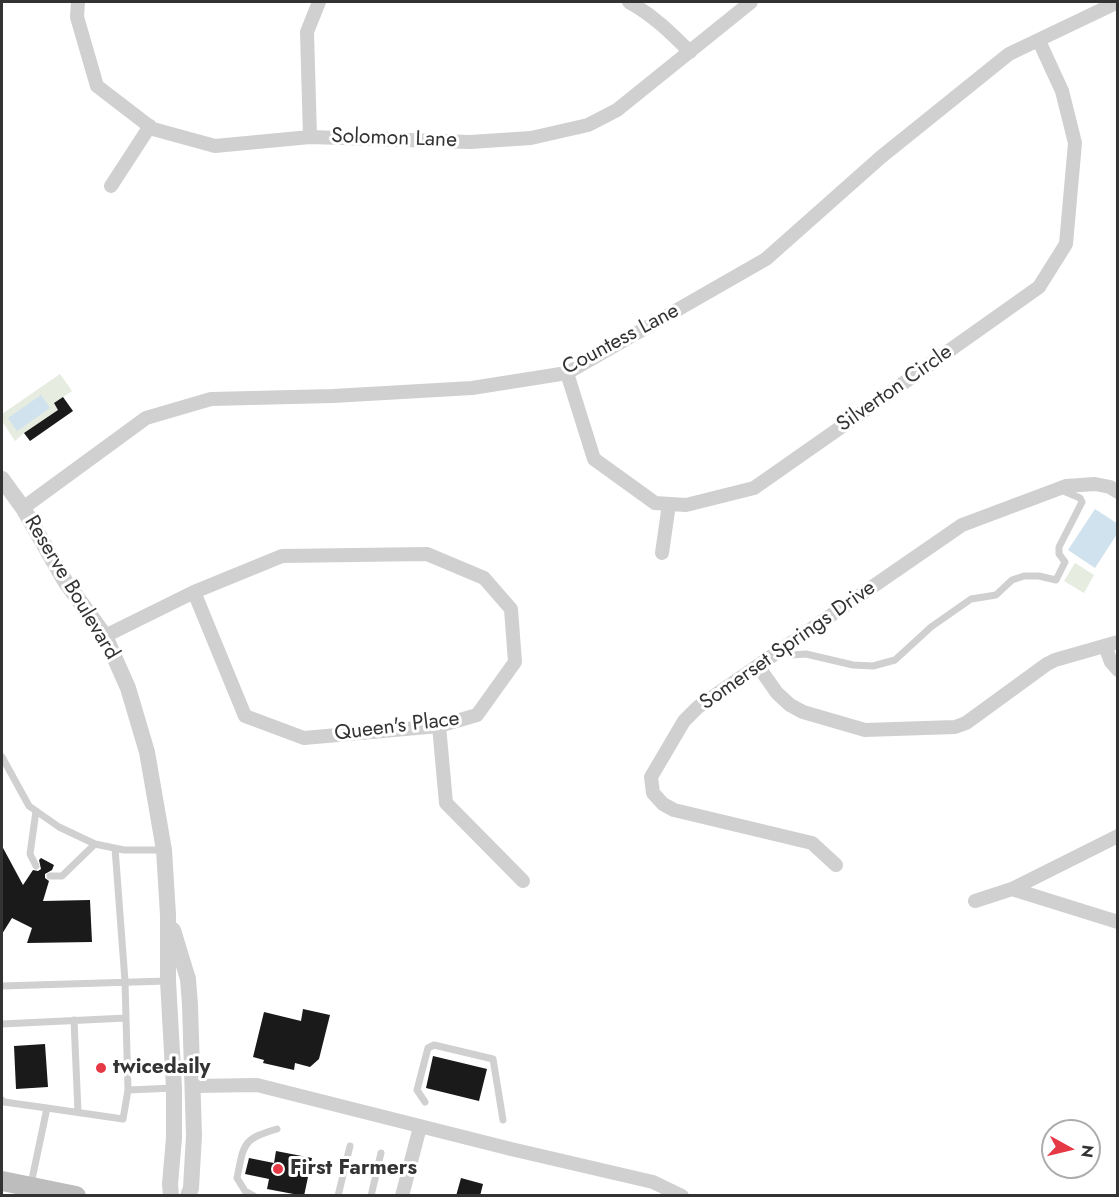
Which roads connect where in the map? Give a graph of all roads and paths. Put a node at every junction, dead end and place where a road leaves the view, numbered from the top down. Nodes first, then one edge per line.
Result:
1 (78, 2) edge
2 (319, 2) edge
3 (629, 2) edge
4 (751, 2) edge
5 (1118, 2) edge
6 (1039, 40) junction
7 (690, 52) junction
8 (150, 126) junction
9 (310, 137) junction
10 (111, 186) dead end
11 (567, 373) junction
12 (2, 479) edge
13 (1059, 489) junction
14 (1118, 492) edge
15 (669, 504) junction
16 (23, 508) junction
17 (662, 553) dead end
18 (194, 592) junction
19 (105, 636) junction
20 (1111, 644) edge
21 (784, 648) junction
22 (758, 666) junction
23 (1118, 670) edge
24 (439, 726) junction
25 (2, 757) edge
26 (36, 811) junction
27 (1118, 836) edge
28 (95, 844) junction
29 (115, 848) junction
30 (164, 850) junction
31 (836, 864) dead end
32 (36, 866) dead end
33 (50, 876) dead end
34 (523, 881) dead end
35 (1012, 889) junction
36 (975, 901) dead end
37 (168, 915) junction
38 (1118, 922) edge
39 (126, 981) junction
40 (168, 981) junction
41 (2, 986) edge
42 (126, 1018) junction
43 (74, 1020) junction
44 (2, 1024) edge
45 (194, 1086) junction
46 (174, 1088) junction
47 (128, 1090) junction
48 (2, 1100) edge
49 (425, 1102) dead end
50 (47, 1108) junction
51 (78, 1112) junction
52 (503, 1120) dead end
53 (420, 1127) junction
54 (277, 1129) dead end
55 (350, 1146) dead end
56 (381, 1153) dead end
57 (2, 1181) edge
58 (31, 1186) junction
59 (76, 1196) edge
60 (171, 1196) edge
61 (188, 1196) edge
62 (254, 1196) edge
63 (338, 1196) edge
64 (371, 1196) edge
65 (402, 1196) edge
66 (682, 1196) edge

1 - 8 street, Solomon Lane
2 - 9 street
3 - 7 street
4 - 7 street, Solomon Lane
5 - 6 street, Countess Lane
6 - 11 street, Countess Lane
6 - 15 street, Silverton Circle
7 - 9 street, Solomon Lane
8 - 9 street, Solomon Lane
8 - 10 street
11 - 15 street, Silverton Circle
11 - 16 street, Countess Lane
12 - 16 street, Reserve Boulevard
13 - 14 street, Somerset Springs Drive
13 - 21 street, Somerset Springs Drive
13 - 21 lane
15 - 17 street
16 - 19 street, Reserve Boulevard
18 - 19 street, Queen's Place
18 - 24 street, Queen's Place
18 - 24 street, Queen's Place
19 - 30 street, Reserve Boulevard
20 - 22 street
20 - 23 street
21 - 22 street, Somerset Springs Drive
22 - 31 street, Somerset Springs Drive
24 - 34 street
25 - 26 lane
26 - 28 lane
26 - 32 lane
27 - 35 street
28 - 29 lane
28 - 33 lane
29 - 30 lane
29 - 39 lane
30 - 37 street, Reserve Boulevard
35 - 36 street
35 - 38 street
37 - 40 street, Reserve Boulevard
37 - 45 street, Reserve Boulevard
39 - 40 lane
39 - 41 lane
39 - 42 lane
40 - 46 street, Reserve Boulevard
42 - 43 lane
42 - 47 lane
43 - 44 lane
43 - 51 lane
45 - 46 street
45 - 53 street
45 - 61 street, Reserve Boulevard
46 - 47 lane
46 - 60 street, Reserve Boulevard
47 - 51 lane
48 - 50 lane
49 - 52 lane
50 - 51 lane
50 - 58 lane
53 - 65 street
53 - 66 street
54 - 62 lane
55 - 63 lane
56 - 64 lane
57 - 58 main road
58 - 59 main road

